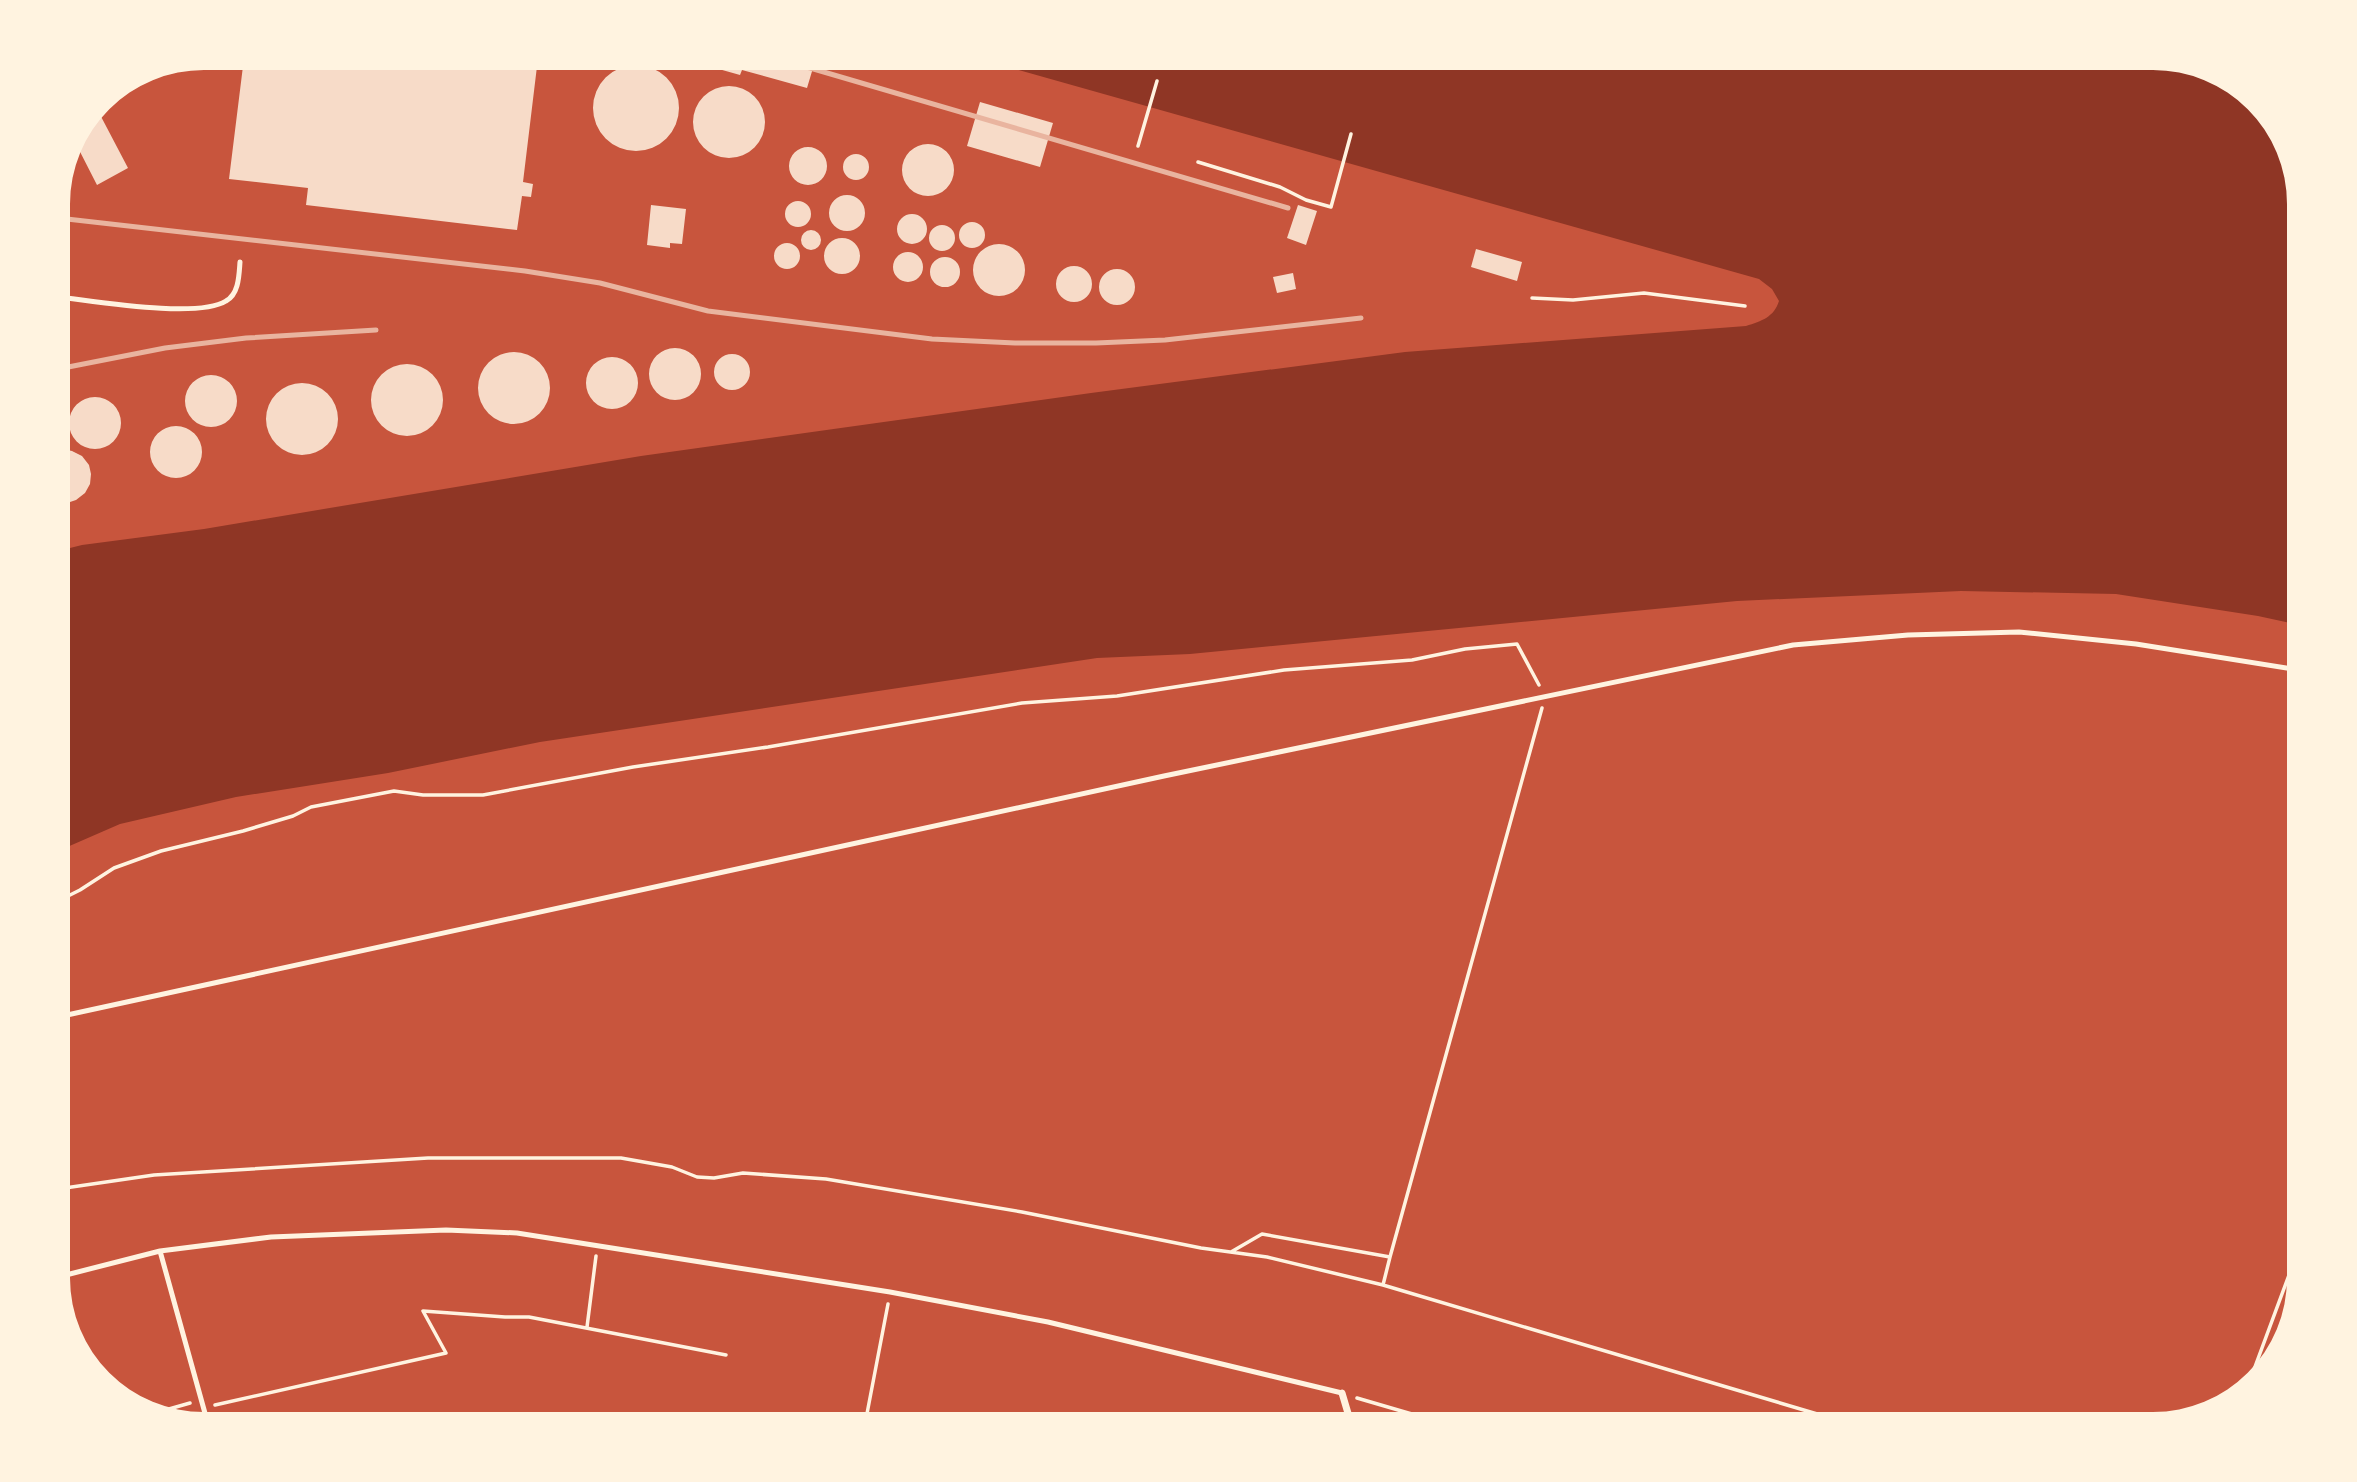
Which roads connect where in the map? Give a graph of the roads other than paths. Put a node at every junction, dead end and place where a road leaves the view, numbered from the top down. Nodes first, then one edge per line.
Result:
1 (240, 262) dead end
2 (70, 298) edge
3 (2287, 668) edge
4 (70, 1014) edge
5 (160, 1251) junction
6 (70, 1274) edge
7 (1342, 1394) joint
8 (204, 1412) edge
9 (1348, 1412) edge

1 - 2 lane
3 - 4 lane
5 - 6 lane
5 - 7 lane
5 - 8 lane
7 - 9 street

